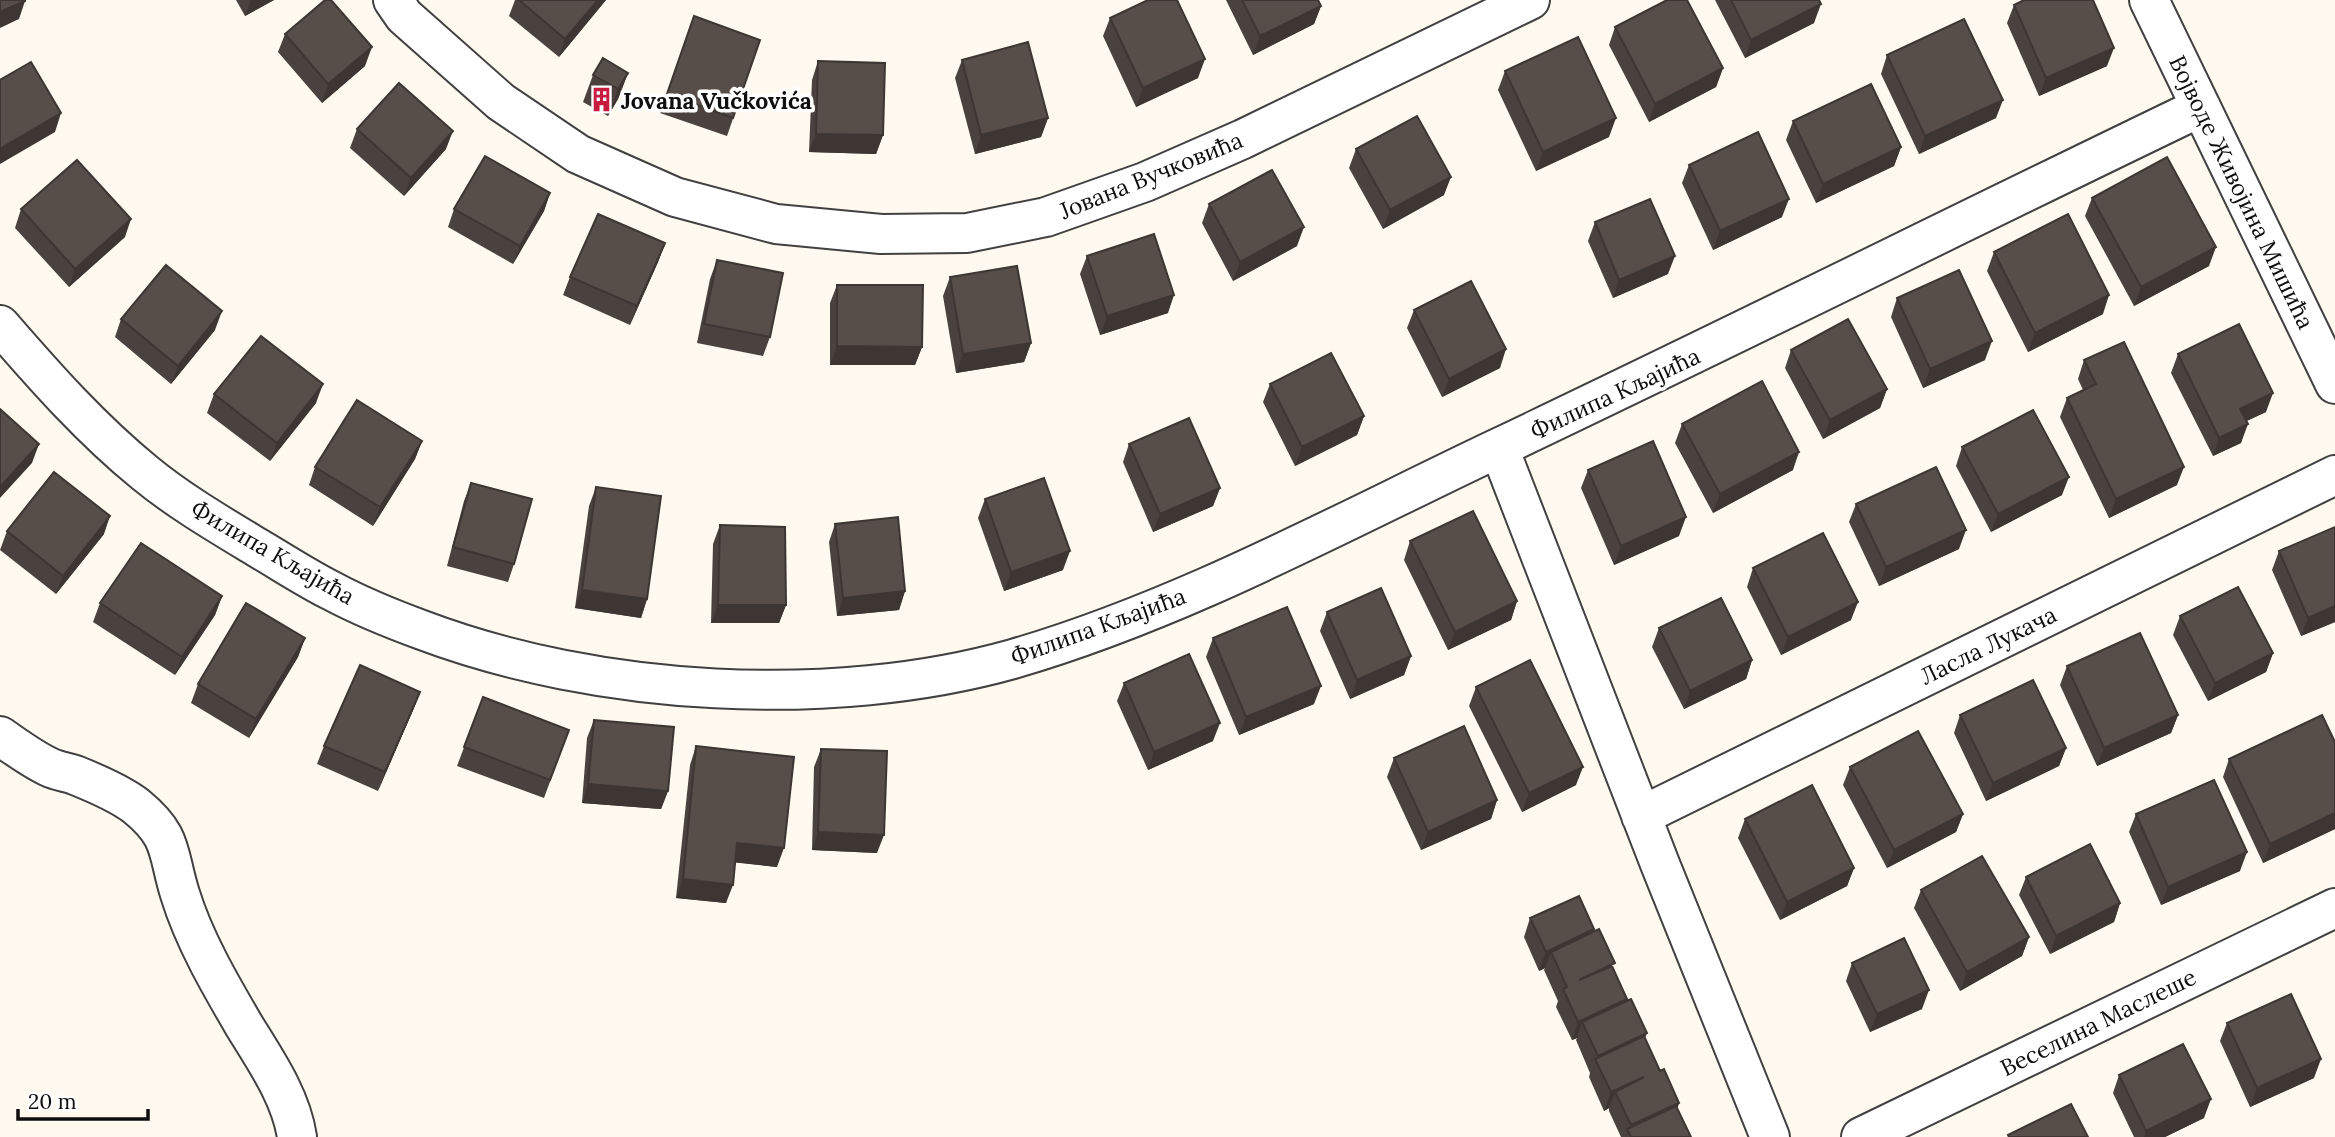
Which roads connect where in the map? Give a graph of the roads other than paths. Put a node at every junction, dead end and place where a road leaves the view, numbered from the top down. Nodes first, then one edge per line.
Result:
1 (393, 0) edge
2 (1530, 0) edge
3 (2149, 0) edge
4 (2201, 107) junction
5 (0, 325) edge
6 (2335, 384) edge
7 (1499, 448) junction
8 (2335, 475) edge
9 (0, 736) edge
10 (1641, 816) junction
11 (2335, 908) edge
12 (297, 1137) edge
13 (1769, 1137) edge
14 (1861, 1137) edge

1 - 2 street, Јована Вучковића
3 - 4 street, Војводе Живојина Мишића
4 - 6 street, Војводе Живојина Мишића
4 - 7 street, Филипа Кљајића
5 - 7 street, Филипа Кљајића
7 - 10 street
8 - 10 street, Ласла Лукача
9 - 12 street
10 - 13 street
11 - 14 street, Веселина Маслеше

